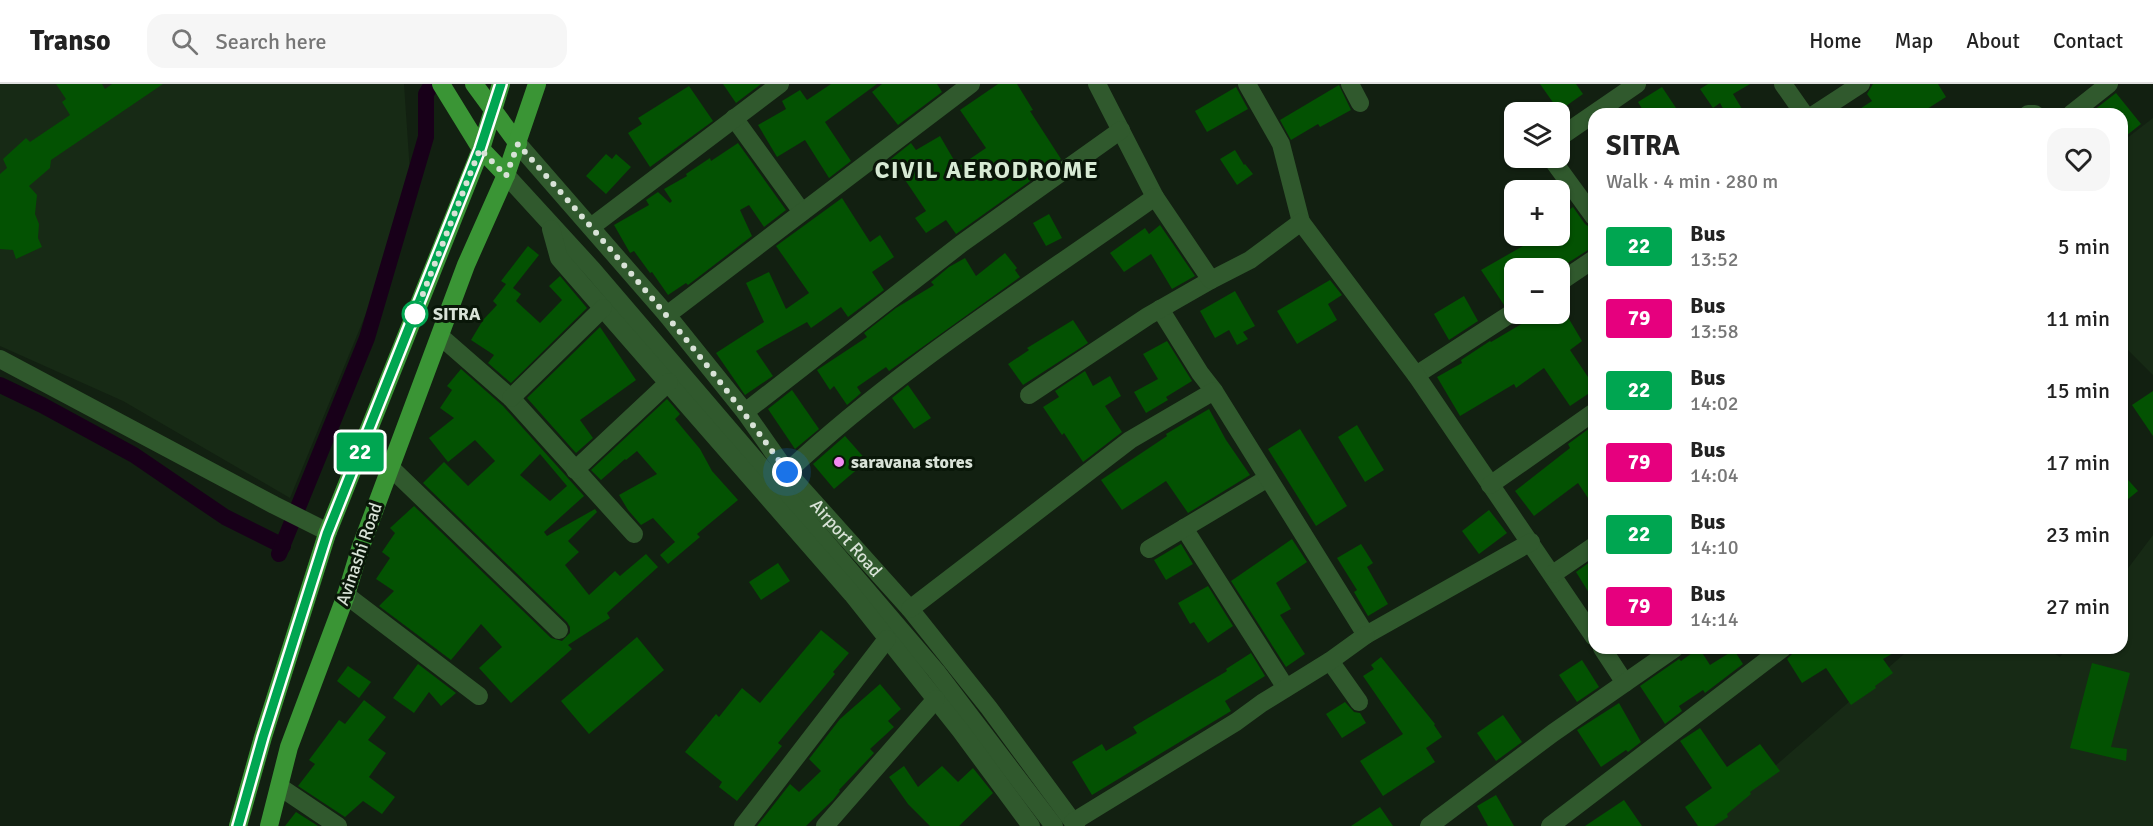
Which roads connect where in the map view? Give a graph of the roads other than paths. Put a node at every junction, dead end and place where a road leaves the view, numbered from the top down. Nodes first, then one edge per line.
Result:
1 (474, 84) edge
2 (501, 84) edge
3 (537, 84) edge
4 (780, 84) edge
5 (970, 84) edge
6 (1097, 84) edge
7 (1247, 84) edge
8 (1350, 84) edge
9 (1637, 84) edge
10 (1783, 84) edge
11 (1861, 84) edge
12 (2109, 84) edge
13 (442, 86) edge
14 (1360, 103) dead end
15 (1601, 108) edge
16 (1800, 108) edge
17 (1824, 108) edge
18 (2079, 108) edge
19 (492, 111) junction
20 (1588, 117) edge
21 (734, 118) junction
22 (1570, 129) edge
23 (1121, 130) junction
24 (518, 144) junction
25 (480, 149) junction
26 (1558, 168) edge
27 (506, 176) junction
28 (1155, 197) junction
29 (1588, 209) edge
30 (802, 212) junction
31 (1302, 222) junction
32 (550, 224) junction
33 (591, 227) junction
34 (1588, 264) edge
35 (1570, 276) edge
36 (1211, 280) junction
37 (603, 308) junction
38 (1160, 309) junction
39 (667, 315) junction
40 (1504, 318) edge
41 (440, 336) junction
42 (0, 360) edge
43 (1416, 375) junction
44 (669, 382) junction
45 (1214, 391) junction
46 (1029, 395) dead end
47 (511, 398) junction
48 (744, 412) junction
49 (1588, 416) edge
50 (390, 467) junction
51 (575, 470) junction
52 (787, 472) junction
53 (1268, 478) junction
54 (1490, 484) junction
55 (1184, 528) junction
56 (328, 532) junction
57 (634, 534) dead end
58 (1531, 542) junction
59 (1149, 549) dead end
60 (1588, 550) edge
61 (1552, 574) junction
62 (346, 595) junction
63 (910, 609) junction
64 (1588, 628) edge
65 (559, 630) dead end
66 (1366, 635) junction
67 (887, 639) junction
68 (1606, 654) edge
69 (1666, 654) edge
70 (1776, 654) edge
71 (1330, 662) junction
72 (1625, 683) junction
73 (1286, 688) junction
74 (479, 696) dead end
75 (936, 699) junction
76 (1359, 702) dead end
77 (280, 787) junction
78 (1075, 824) edge
79 (829, 825) edge
80 (238, 826) edge
81 (269, 826) edge
82 (338, 826) edge
83 (743, 826) edge
84 (1031, 826) edge
85 (1054, 826) edge
86 (1429, 826) edge
87 (1550, 826) edge

1 - 19 main road
2 - 19 main road, Avinashi Road
3 - 24 main road, Avinashi Road
4 - 21 street
5 - 30 street
6 - 23 street
7 - 31 street
8 - 14 street
9 - 15 street
10 - 16 street
11 - 17 street
12 - 18 street
13 - 25 main road
19 - 24 main road
19 - 25 main road, Avinashi Road
20 - 22 street
21 - 30 street
21 - 33 street
23 - 28 street
23 - 48 street
24 - 27 main road, Avinashi Road
24 - 33 street, Airport Road
25 - 27 main road
25 - 56 main road, Avinashi Road
26 - 29 street
27 - 32 street, Airport Road
27 - 41 main road, Avinashi Road
28 - 36 street
28 - 52 street
30 - 39 street
31 - 36 street
31 - 43 street
32 - 37 street
32 - 85 street, Airport Road
33 - 39 street, Airport Road
34 - 35 street
36 - 38 street
37 - 44 street
37 - 47 street
38 - 45 street
38 - 46 street
39 - 48 street, Airport Road
40 - 43 street
41 - 47 street
41 - 50 main road, Avinashi Road
42 - 56 street
43 - 54 street
44 - 51 street
44 - 67 street
45 - 53 street
45 - 63 street
47 - 51 street
48 - 52 street, Airport Road
49 - 54 street
50 - 62 main road, Avinashi Road
50 - 65 street
51 - 57 street
52 - 63 street, Airport Road
53 - 55 street
53 - 66 street
54 - 58 street
55 - 59 street
55 - 73 street
56 - 80 main road, Avinashi Road
58 - 61 street
58 - 66 street
60 - 61 street
61 - 64 street
62 - 74 street
62 - 77 main road, Avinashi Road
63 - 78 street, Airport Road
66 - 71 street
67 - 75 street
67 - 83 street
68 - 72 street
69 - 72 street
70 - 87 street
71 - 73 street
71 - 76 street
72 - 86 street
73 - 78 street
75 - 79 street
75 - 84 street
77 - 81 main road, Avinashi Road
77 - 82 street

